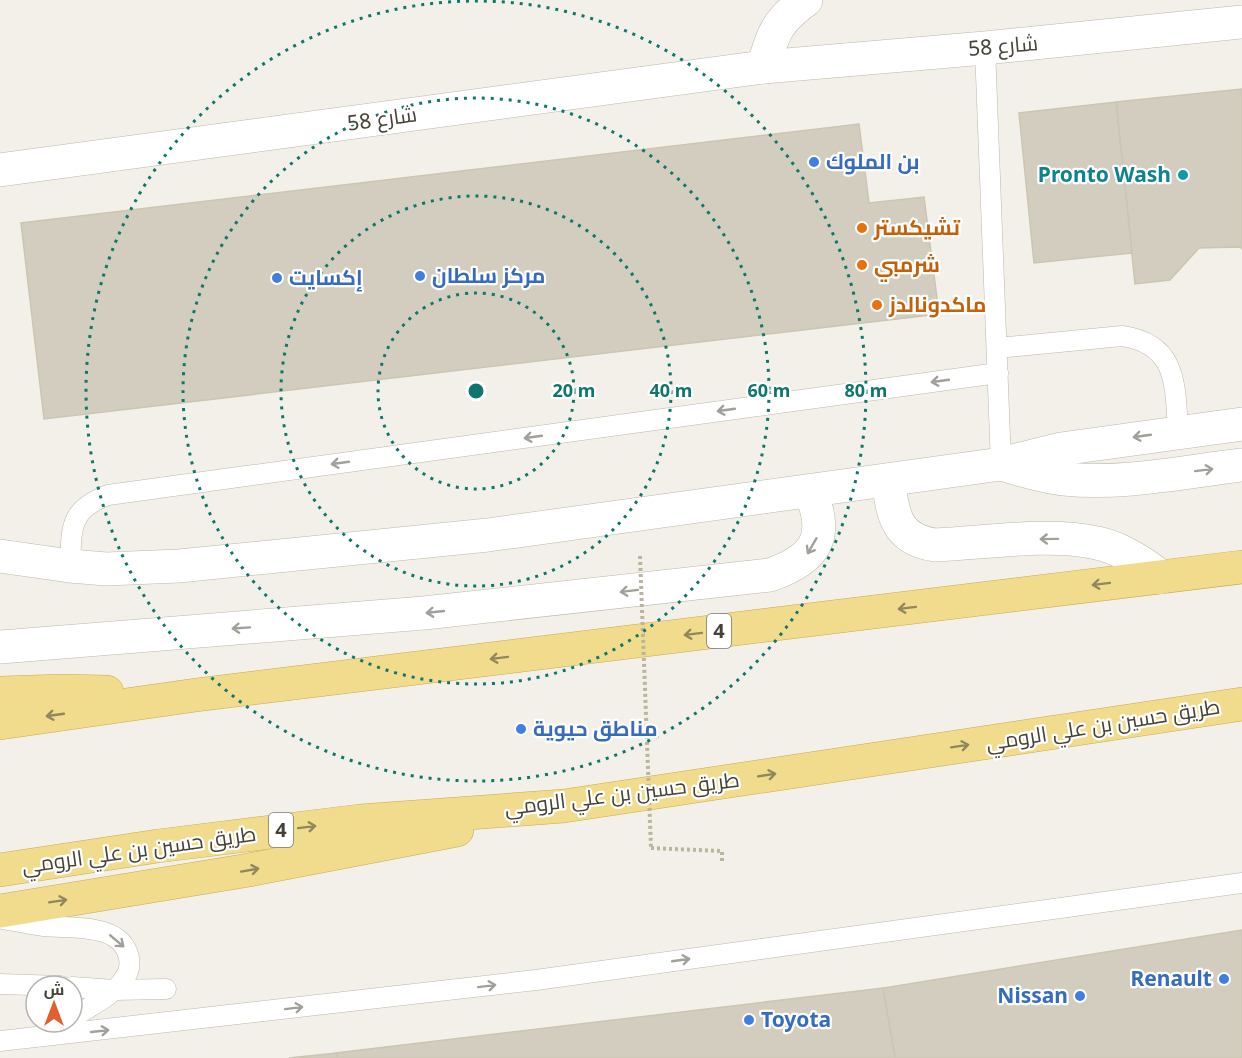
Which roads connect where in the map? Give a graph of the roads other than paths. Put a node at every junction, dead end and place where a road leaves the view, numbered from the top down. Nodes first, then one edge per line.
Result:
1 (806, 0) edge
2 (1242, 22) edge
3 (985, 48) junction
4 (763, 67) junction
5 (0, 170) edge
6 (997, 348) junction
7 (998, 373) junction
8 (1242, 424) edge
9 (1178, 431) junction
10 (1001, 464) junction
11 (1242, 465) edge
12 (888, 480) junction
13 (810, 491) junction
14 (0, 556) edge
15 (70, 566) junction
16 (1242, 567) edge
17 (1161, 577) junction
18 (0, 647) edge
19 (0, 693) edge
20 (196, 695) junction
21 (1242, 704) edge
22 (0, 723) edge
23 (564, 806) junction
24 (0, 870) edge
25 (1242, 883) edge
26 (0, 911) edge
27 (0, 918) edge
28 (0, 984) edge
29 (24, 985) edge
30 (84, 988) edge
31 (166, 989) dead end
32 (114, 990) junction
33 (84, 1011) edge
34 (55, 1034) edge
35 (53, 1036) junction
36 (0, 1041) edge

1 - 4 street
2 - 3 street, شارع 58
3 - 4 street, شارع 58
3 - 6 lane
4 - 5 street, شارع 58
6 - 7 lane
6 - 9 lane
7 - 10 lane
7 -> 15 lane
8 - 9 street
9 -> 10 street
10 -> 11 street
10 - 12 street
12 - 13 street
17 -> 12 street
13 - 15 street
13 -> 18 street
14 - 15 street
16 - 17 highway, 4
17 -> 20 highway, 4
19 - 20 highway
20 -> 22 highway, 4
23 -> 21 highway, طريق حسين بن علي الرومي / 4
24 -> 23 highway, طريق حسين بن علي الرومي / 4
26 -> 23 highway
35 -> 25 lane
27 -> 32 lane
28 - 29 lane
30 - 32 lane
31 - 32 lane
32 - 33 lane
34 - 35 lane
35 - 36 lane

